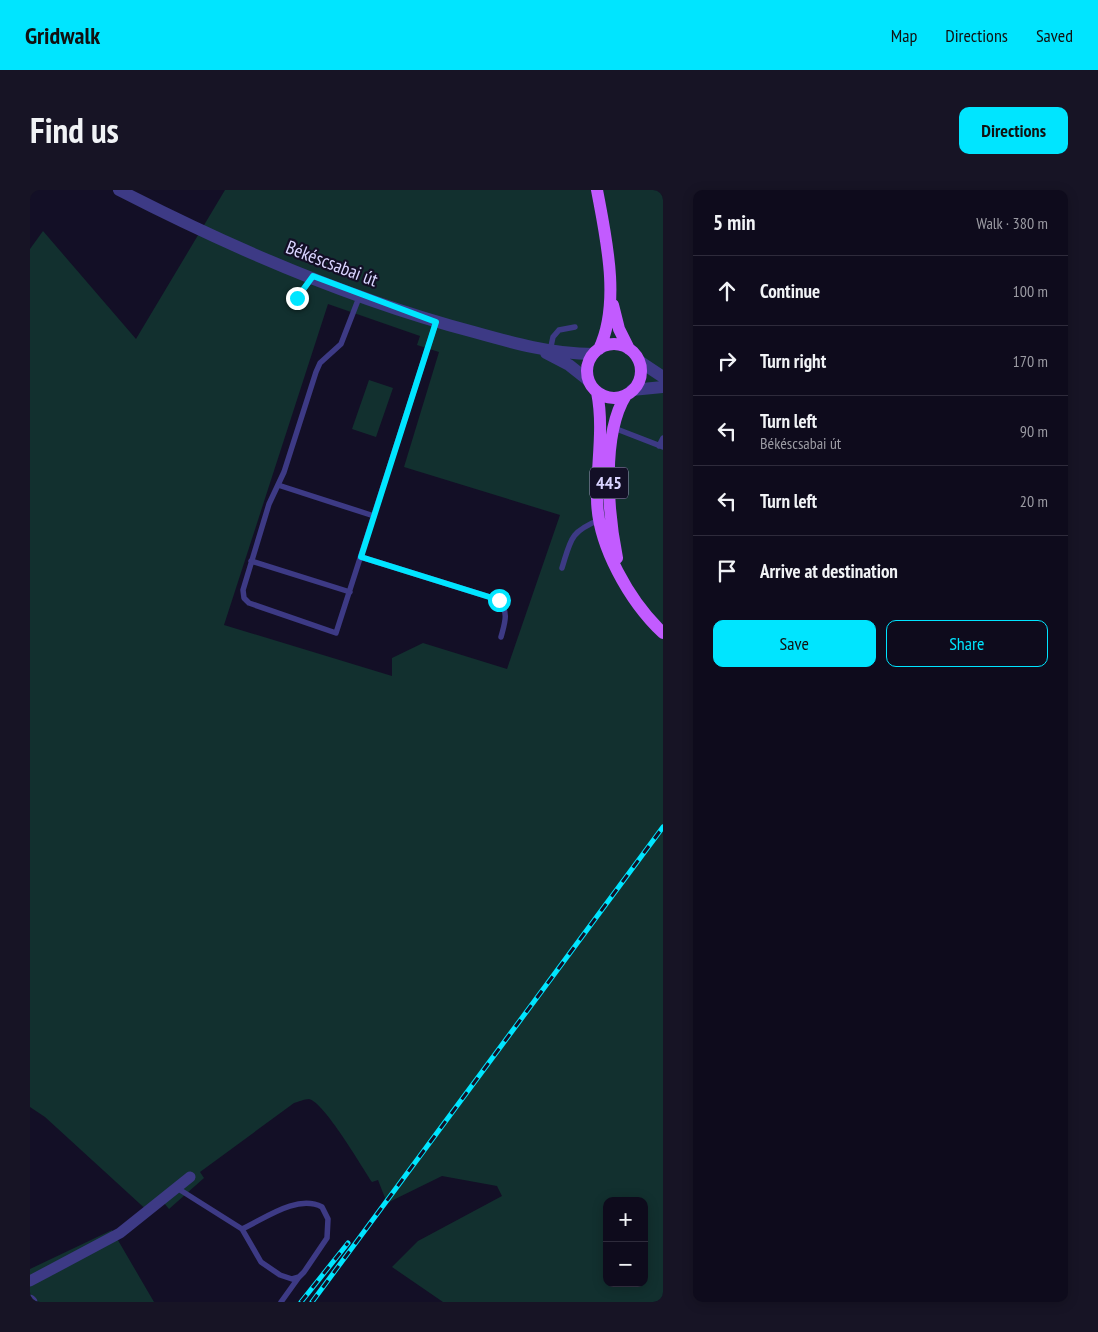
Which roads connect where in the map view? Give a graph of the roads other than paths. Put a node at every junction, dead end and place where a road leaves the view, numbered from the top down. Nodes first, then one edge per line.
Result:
1 (119, 190) edge
2 (597, 190) edge
3 (313, 276) junction
4 (360, 295) junction
5 (297, 298) dead end
6 (611, 300) junction
7 (436, 322) junction
8 (575, 327) dead end
9 (629, 349) junction
10 (545, 350) junction
11 (596, 351) junction
12 (639, 361) junction
13 (663, 377) edge
14 (588, 380) junction
15 (663, 387) edge
16 (597, 392) junction
17 (629, 393) junction
18 (614, 428) junction
19 (663, 438) edge
20 (661, 446) edge
21 (278, 485) junction
22 (374, 516) junction
23 (599, 520) junction
24 (361, 557) junction
25 (252, 561) junction
26 (562, 568) dead end
27 (620, 573) junction
28 (350, 592) junction
29 (663, 633) edge
30 (501, 637) dead end
31 (190, 1177) dead end
32 (177, 1188) junction
33 (242, 1229) junction
34 (299, 1278) junction
35 (30, 1281) edge
36 (281, 1302) edge

1 - 3 street, Békéscsabai út
2 - 6 main road
3 - 4 street, Békéscsabai út
3 - 5 lane
4 - 7 street, Békéscsabai út
4 - 21 lane
6 - 9 main road
6 - 11 main road
7 - 10 street, Békéscsabai út
7 - 22 lane
8 - 10 lane
9 - 11 main road
9 - 12 main road
10 - 11 street, Békéscsabai út
10 - 14 street, Békéscsabai út
11 - 14 main road
12 - 13 street
12 - 17 main road, 445
14 - 16 main road
15 - 17 street
16 - 17 main road
16 - 23 main road, 445
17 - 18 main road, 445
18 - 20 lane
18 - 27 main road, 445
19 - 20 lane
21 - 22 lane
21 - 25 lane
22 - 24 lane
23 - 26 lane
23 - 27 main road, 445
24 - 28 lane
24 - 30 lane
25 - 28 lane
25 - 28 lane
27 - 29 main road, 445
31 - 32 street
32 - 33 lane
32 - 35 street
33 - 34 lane
33 - 34 lane
34 - 36 lane

